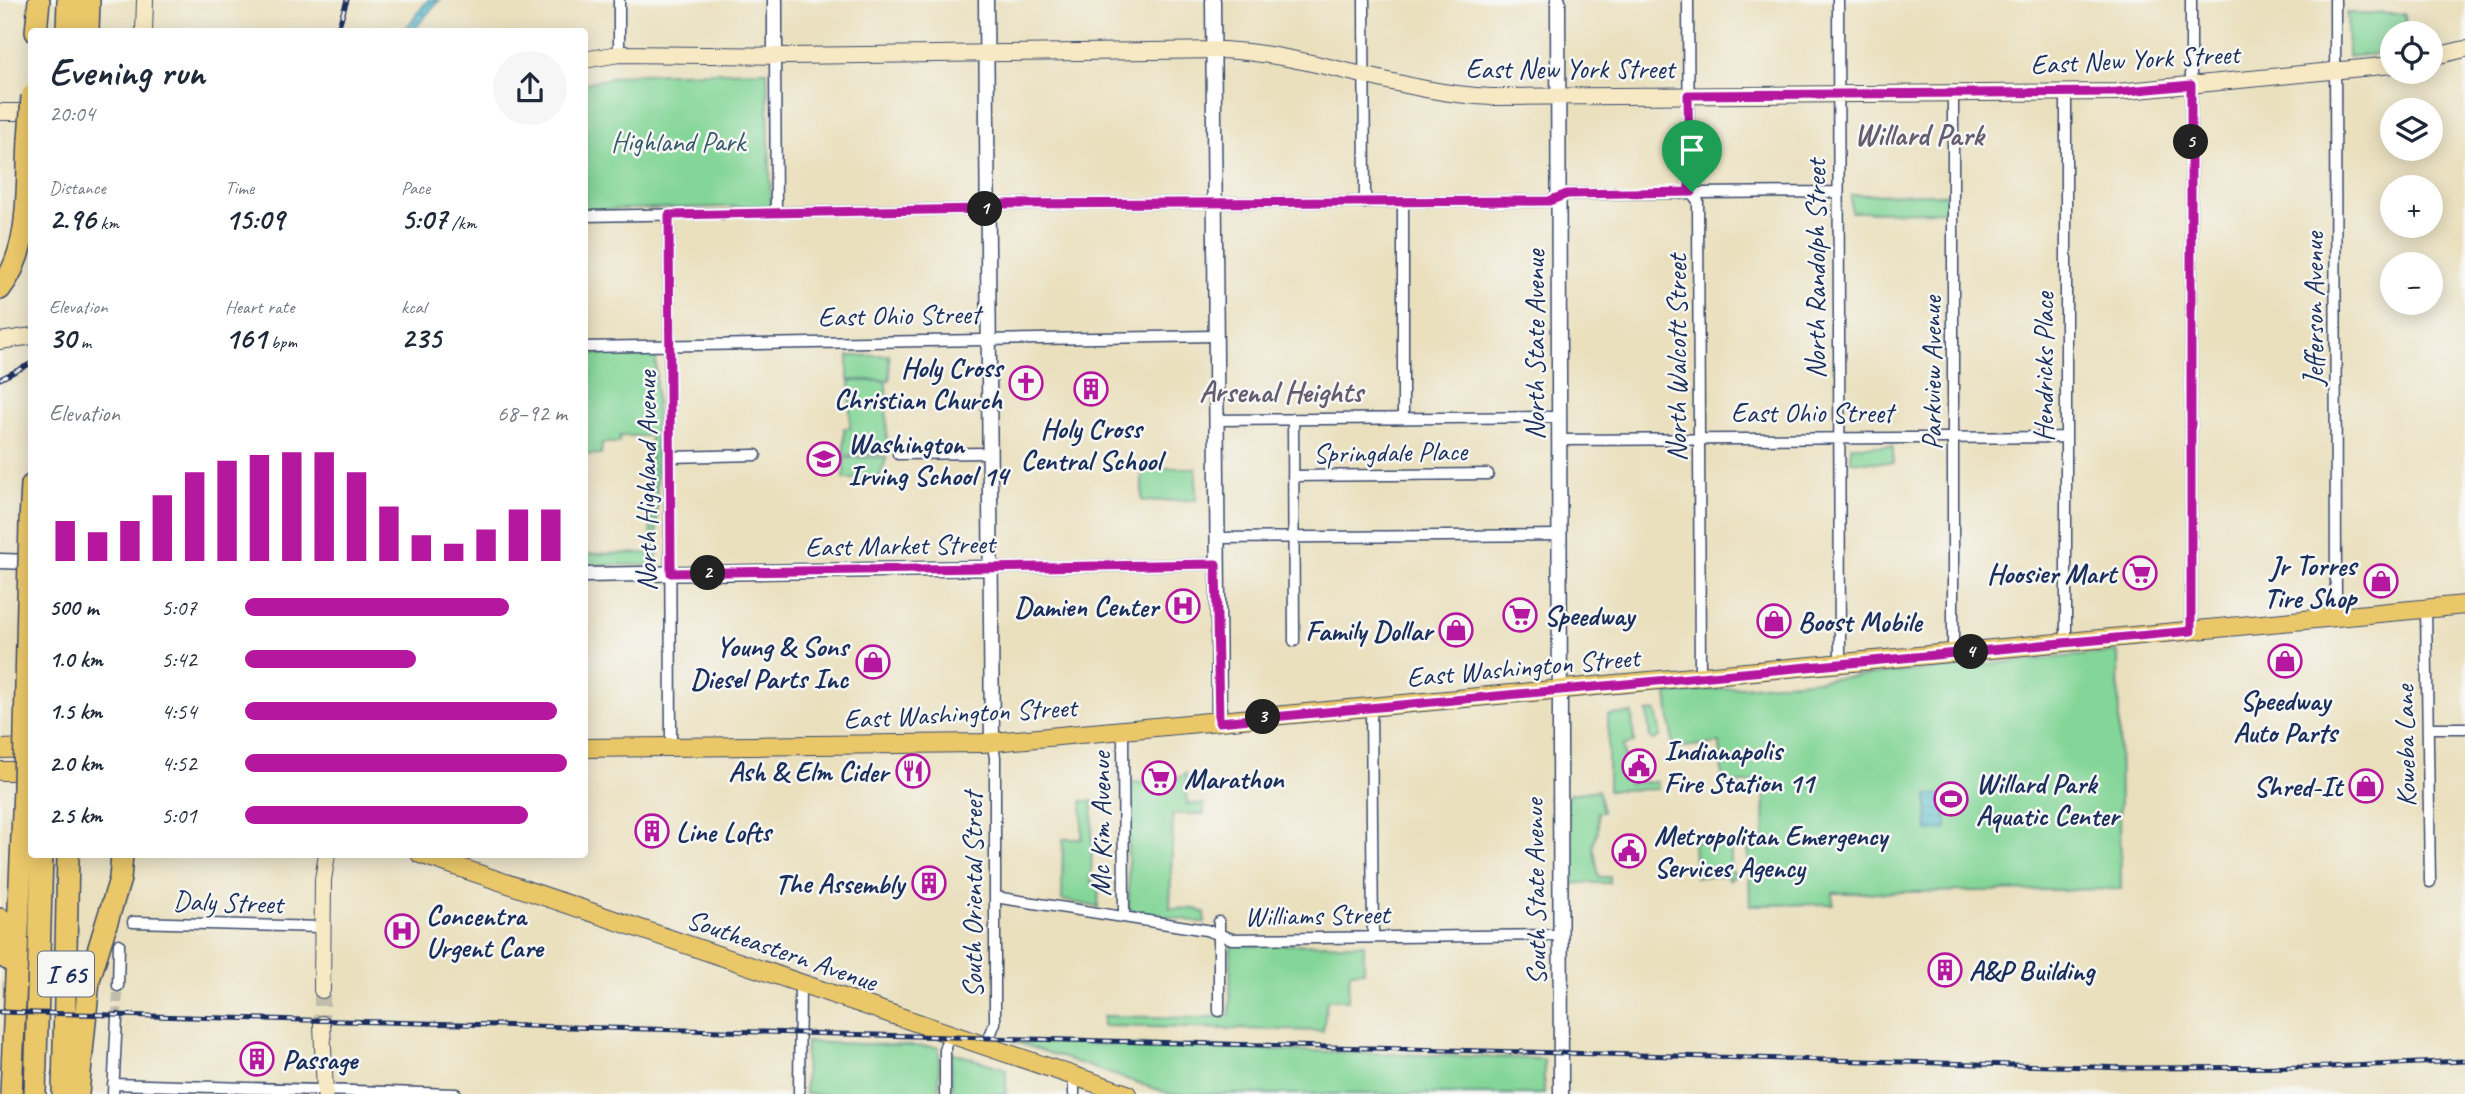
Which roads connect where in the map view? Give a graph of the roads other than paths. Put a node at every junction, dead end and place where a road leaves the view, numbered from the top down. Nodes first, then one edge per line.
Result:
1 (39, 0) edge
2 (47, 0) edge
3 (68, 0) edge
4 (89, 0) edge
5 (145, 0) edge
6 (619, 0) edge
7 (775, 0) edge
8 (986, 0) edge
9 (1213, 0) edge
10 (1364, 0) edge
11 (1558, 0) edge
12 (1688, 0) edge
13 (1838, 0) edge
14 (2191, 0) edge
15 (2335, 0) edge
16 (36, 28) edge
17 (47, 28) edge
18 (67, 28) edge
19 (88, 28) edge
20 (144, 28) edge
21 (2465, 49) edge
22 (1214, 50) junction
23 (987, 53) junction
24 (619, 54) junction
25 (2443, 54) edge
26 (775, 56) junction
27 (588, 59) edge
28 (2380, 66) edge
29 (2335, 71) junction
30 (1364, 74) junction
31 (2191, 85) junction
32 (2066, 92) junction
33 (1953, 93) junction
34 (1838, 94) junction
35 (1688, 95) junction
36 (1558, 96) junction
37 (0, 111) edge
38 (28, 112) edge
39 (28, 153) edge
40 (1692, 192) junction
41 (1838, 192) junction
42 (1558, 197) junction
43 (1214, 202) junction
44 (1365, 202) junction
45 (1403, 202) junction
46 (988, 208) junction
47 (776, 213) junction
48 (669, 215) junction
49 (588, 216) edge
50 (0, 289) edge
51 (1215, 336) junction
52 (28, 337) edge
53 (988, 340) junction
54 (0, 341) edge
55 (670, 345) junction
56 (588, 346) edge
57 (1558, 417) junction
58 (1403, 418) junction
59 (1293, 419) junction
60 (1215, 420) junction
61 (1954, 437) junction
62 (2066, 437) junction
63 (1838, 438) junction
64 (1699, 439) junction
65 (1558, 440) junction
66 (988, 453) junction
67 (898, 454) dead end
68 (756, 455) dead end
69 (670, 457) junction
70 (1488, 474) dead end
71 (1293, 476) junction
72 (1559, 535) junction
73 (1294, 537) junction
74 (1216, 538) junction
75 (0, 561) edge
76 (28, 562) edge
77 (1216, 564) junction
78 (989, 568) junction
79 (671, 573) junction
80 (588, 575) edge
81 (28, 600) edge
82 (2465, 605) edge
83 (2426, 609) junction
84 (2336, 617) junction
85 (2191, 631) junction
86 (1294, 641) dead end
87 (2066, 643) junction
88 (1953, 653) junction
89 (1840, 664) junction
90 (1700, 677) junction
91 (1559, 691) junction
92 (1371, 707) junction
93 (1219, 722) junction
94 (2428, 728) junction
95 (2465, 728) edge
96 (1123, 730) junction
97 (28, 739) edge
98 (992, 742) junction
99 (671, 747) junction
100 (588, 748) edge
101 (0, 749) edge
102 (0, 771) edge
103 (28, 780) edge
104 (42, 858) edge
105 (68, 858) edge
106 (121, 858) edge
107 (327, 858) edge
108 (432, 858) edge
109 (2430, 882) dead end
110 (995, 897) junction
111 (1124, 917) junction
112 (0, 919) edge
113 (133, 922) dead end
114 (1219, 922) dead end
115 (321, 927) junction
116 (1219, 935) junction
117 (1560, 935) junction
118 (1373, 937) junction
119 (120, 944) dead end
120 (800, 984) junction
121 (118, 986) tunnel mouth
122 (322, 990) tunnel mouth
123 (1219, 1012) dead end
124 (117, 1018) tunnel mouth
125 (322, 1024) tunnel mouth
126 (949, 1034) junction
127 (986, 1046) junction
128 (11, 1063) junction
129 (1073, 1085) edge
130 (113, 1089) edge
131 (324, 1092) edge
132 (10, 1094) edge
133 (35, 1094) edge
134 (63, 1094) edge
135 (78, 1094) edge
136 (444, 1094) edge
137 (456, 1094) edge
138 (799, 1094) edge
139 (945, 1094) edge
140 (1127, 1094) edge
141 (1561, 1094) edge

1 - 16 highway
2 - 17 highway
3 - 18 highway
4 - 19 highway
5 - 20 main road
6 - 24 street
7 - 26 street
8 - 23 street
9 - 22 street
10 - 30 street
11 - 36 street, North State Avenue
12 - 35 street, North Walcott Street
13 - 34 street, North Randolph Street
14 - 31 street
15 - 29 street, Jefferson Avenue
21 - 25 main road
22 - 23 main road, East New York Street
22 - 30 main road, East New York Street
22 - 43 street
23 - 26 main road, East New York Street
23 - 46 street
24 - 26 main road, East New York Street
24 - 27 main road, East New York Street
26 - 47 street
28 - 29 main road, East New York Street
29 - 31 main road, East New York Street
29 - 84 street, Jefferson Avenue
30 - 36 main road, East New York Street
30 - 44 street
31 - 32 main road, East New York Street
31 - 85 street
32 - 33 main road, East New York Street
32 - 62 street, Hendricks Place
33 - 34 main road, East New York Street
33 - 61 street, Parkview Avenue
34 - 35 main road, East New York Street
34 - 41 street, North Randolph Street
35 - 36 main road, East New York Street
35 - 40 street, North Walcott Street
36 - 42 street, North State Avenue
37 - 38 main road
39 - 50 highway, bridge
40 - 41 street
40 - 42 street
40 - 64 street, North Walcott Street
41 - 63 street, North Randolph Street
42 - 45 street
42 - 57 street, North State Avenue
43 - 44 street
43 - 46 street
43 - 51 street
44 - 45 street
45 - 58 street
46 - 47 street
46 - 53 street
47 - 48 street
48 - 49 street
48 - 55 street, North Highland Avenue
51 - 53 street, East Ohio Street
51 - 60 street
52 - 54 main road
53 - 55 street, East Ohio Street
53 - 66 street
55 - 56 street, East Ohio Street
55 - 69 street, North Highland Avenue
57 - 58 street
57 - 65 street, North State Avenue
58 - 59 street
59 - 60 street
59 - 71 street
60 - 74 street
61 - 62 street, East Ohio Street
61 - 63 street, East Ohio Street
61 - 88 street, Parkview Avenue
62 - 87 street, Hendricks Place
63 - 64 street, East Ohio Street
63 - 89 street, North Randolph Street
64 - 65 street, East Ohio Street
64 - 90 street, North Walcott Street
65 - 72 street, North State Avenue
66 - 67 street
66 - 78 street
68 - 69 street
69 - 79 street, North Highland Avenue
70 - 71 street, Springdale Place
71 - 73 street
72 - 73 street
72 - 91 street, North State Avenue
73 - 74 street
73 - 86 street
74 - 77 street
75 - 76 street
77 - 78 street, East Market Street
77 - 93 street
78 - 79 street, East Market Street
78 - 98 street
79 - 80 street, East Market Street
79 - 99 street, North Highland Avenue
81 - 97 highway, bridge
82 - 83 main road, East Washington Street
83 - 84 main road, East Washington Street
83 - 94 street, Koweba Lane
84 - 85 main road, East Washington Street
85 - 87 main road, East Washington Street
87 - 88 main road, East Washington Street
88 - 89 main road, East Washington Street
89 - 90 main road, East Washington Street
90 - 91 main road, East Washington Street
91 - 92 main road, East Washington Street
91 - 117 street, South State Avenue
92 - 93 main road, East Washington Street
92 - 118 street
93 - 96 main road, East Washington Street
94 - 95 street
94 - 109 street, Koweba Lane
96 - 98 main road, East Washington Street
96 - 111 street, Mc Kim Avenue
97 - 101 main road
97 - 103 highway, bridge
98 - 99 main road, East Washington Street
98 - 110 street, South Oriental Street
99 - 100 main road, East Washington Street
102 - 103 main road
103 - 128 highway
104 - 133 highway, I 65
105 - 134 highway, I 65
106 - 135 highway
107 - 115 main road
108 - 120 main road, Southeastern Avenue
110 - 111 street, Williams Street
110 - 127 street, South Oriental Street
111 - 116 street, Williams Street
112 - 128 highway
113 - 115 street, Daly Street
114 - 116 street
115 - 122 main road
116 - 118 street, Williams Street
116 - 123 street
117 - 118 street, Williams Street
117 - 141 street, South State Avenue
119 - 121 street
120 - 126 main road, Southeastern Avenue
120 - 138 street
124 - 130 street
125 - 131 main road
126 - 127 main road, Southeastern Avenue
126 - 139 street, South Oriental Street
127 - 129 main road, Southeastern Avenue
128 - 132 highway
129 - 140 main road, Southeastern Avenue
130 - 131 street
131 - 136 street
136 - 137 street

